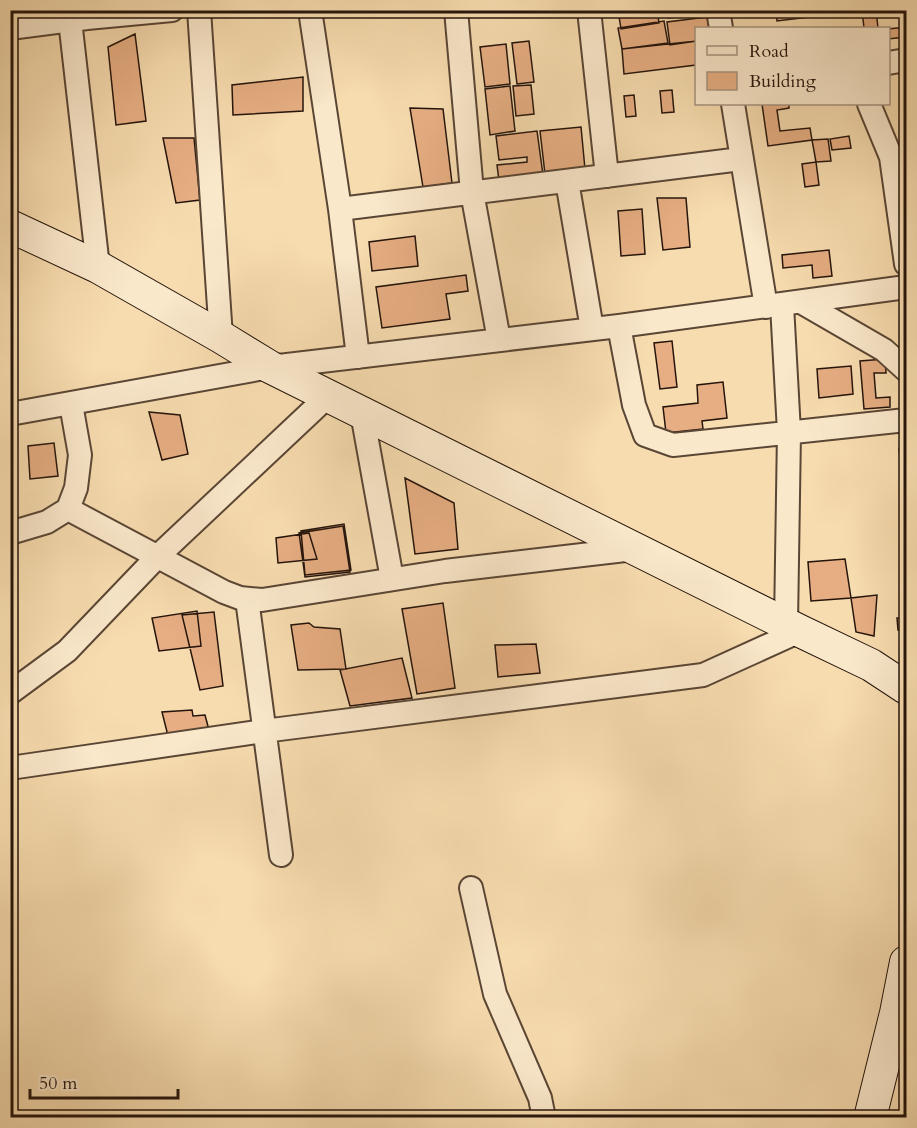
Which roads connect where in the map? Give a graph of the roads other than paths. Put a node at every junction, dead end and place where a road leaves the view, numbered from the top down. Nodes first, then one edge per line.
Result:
1 (172, 10) edge
2 (199, 10) edge
3 (310, 10) edge
4 (456, 10) edge
5 (589, 10) edge
6 (718, 10) edge
7 (81, 16) edge
8 (721, 27) edge
9 (10, 28) edge
10 (906, 60) edge
11 (890, 63) edge
12 (733, 105) edge
13 (869, 105) edge
14 (741, 159) junction
15 (606, 176) junction
16 (567, 181) junction
17 (472, 192) junction
18 (340, 209) junction
19 (10, 226) edge
20 (906, 264) edge
21 (98, 267) junction
22 (906, 287) edge
23 (783, 305) junction
24 (620, 326) junction
25 (592, 329) junction
26 (221, 337) junction
27 (499, 340) junction
28 (358, 357) junction
29 (270, 367) junction
30 (906, 370) edge
31 (328, 396) junction
32 (72, 404) junction
33 (362, 413) junction
34 (10, 414) edge
35 (906, 420) edge
36 (789, 432) junction
37 (68, 509) junction
38 (10, 533) edge
39 (634, 549) junction
40 (158, 556) junction
41 (392, 579) junction
42 (247, 599) junction
43 (793, 627) junction
44 (906, 688) edge
45 (10, 693) edge
46 (264, 731) junction
47 (10, 768) edge
48 (281, 855) dead end
49 (471, 888) dead end
50 (906, 962) edge
51 (544, 1118) edge
52 (870, 1118) edge

1 - 7 street
2 - 26 street
3 - 18 street
4 - 17 street
5 - 15 street
6 - 8 street
7 - 9 street
7 - 21 street
10 - 11 street
12 - 14 street
13 - 20 street
14 - 15 street
14 - 23 street
15 - 16 street
16 - 17 street
16 - 25 street
17 - 18 street
17 - 27 street
18 - 28 street
19 - 21 main road
21 - 26 main road
22 - 23 street
23 - 24 street
23 - 30 street
23 - 36 street
24 - 25 street
24 - 36 street
25 - 27 street
26 - 29 main road
27 - 28 street
28 - 29 street
29 - 31 main road
29 - 32 street
31 - 33 main road
31 - 40 street
32 - 34 street
32 - 37 street
33 - 39 main road
33 - 41 street
35 - 36 street
36 - 43 street
37 - 38 street
37 - 40 street
39 - 41 street
39 - 43 main road
40 - 42 street
40 - 45 street
41 - 42 street
42 - 46 street
43 - 44 main road
43 - 46 street
46 - 47 street
46 - 48 street
49 - 51 street
50 - 52 main road

